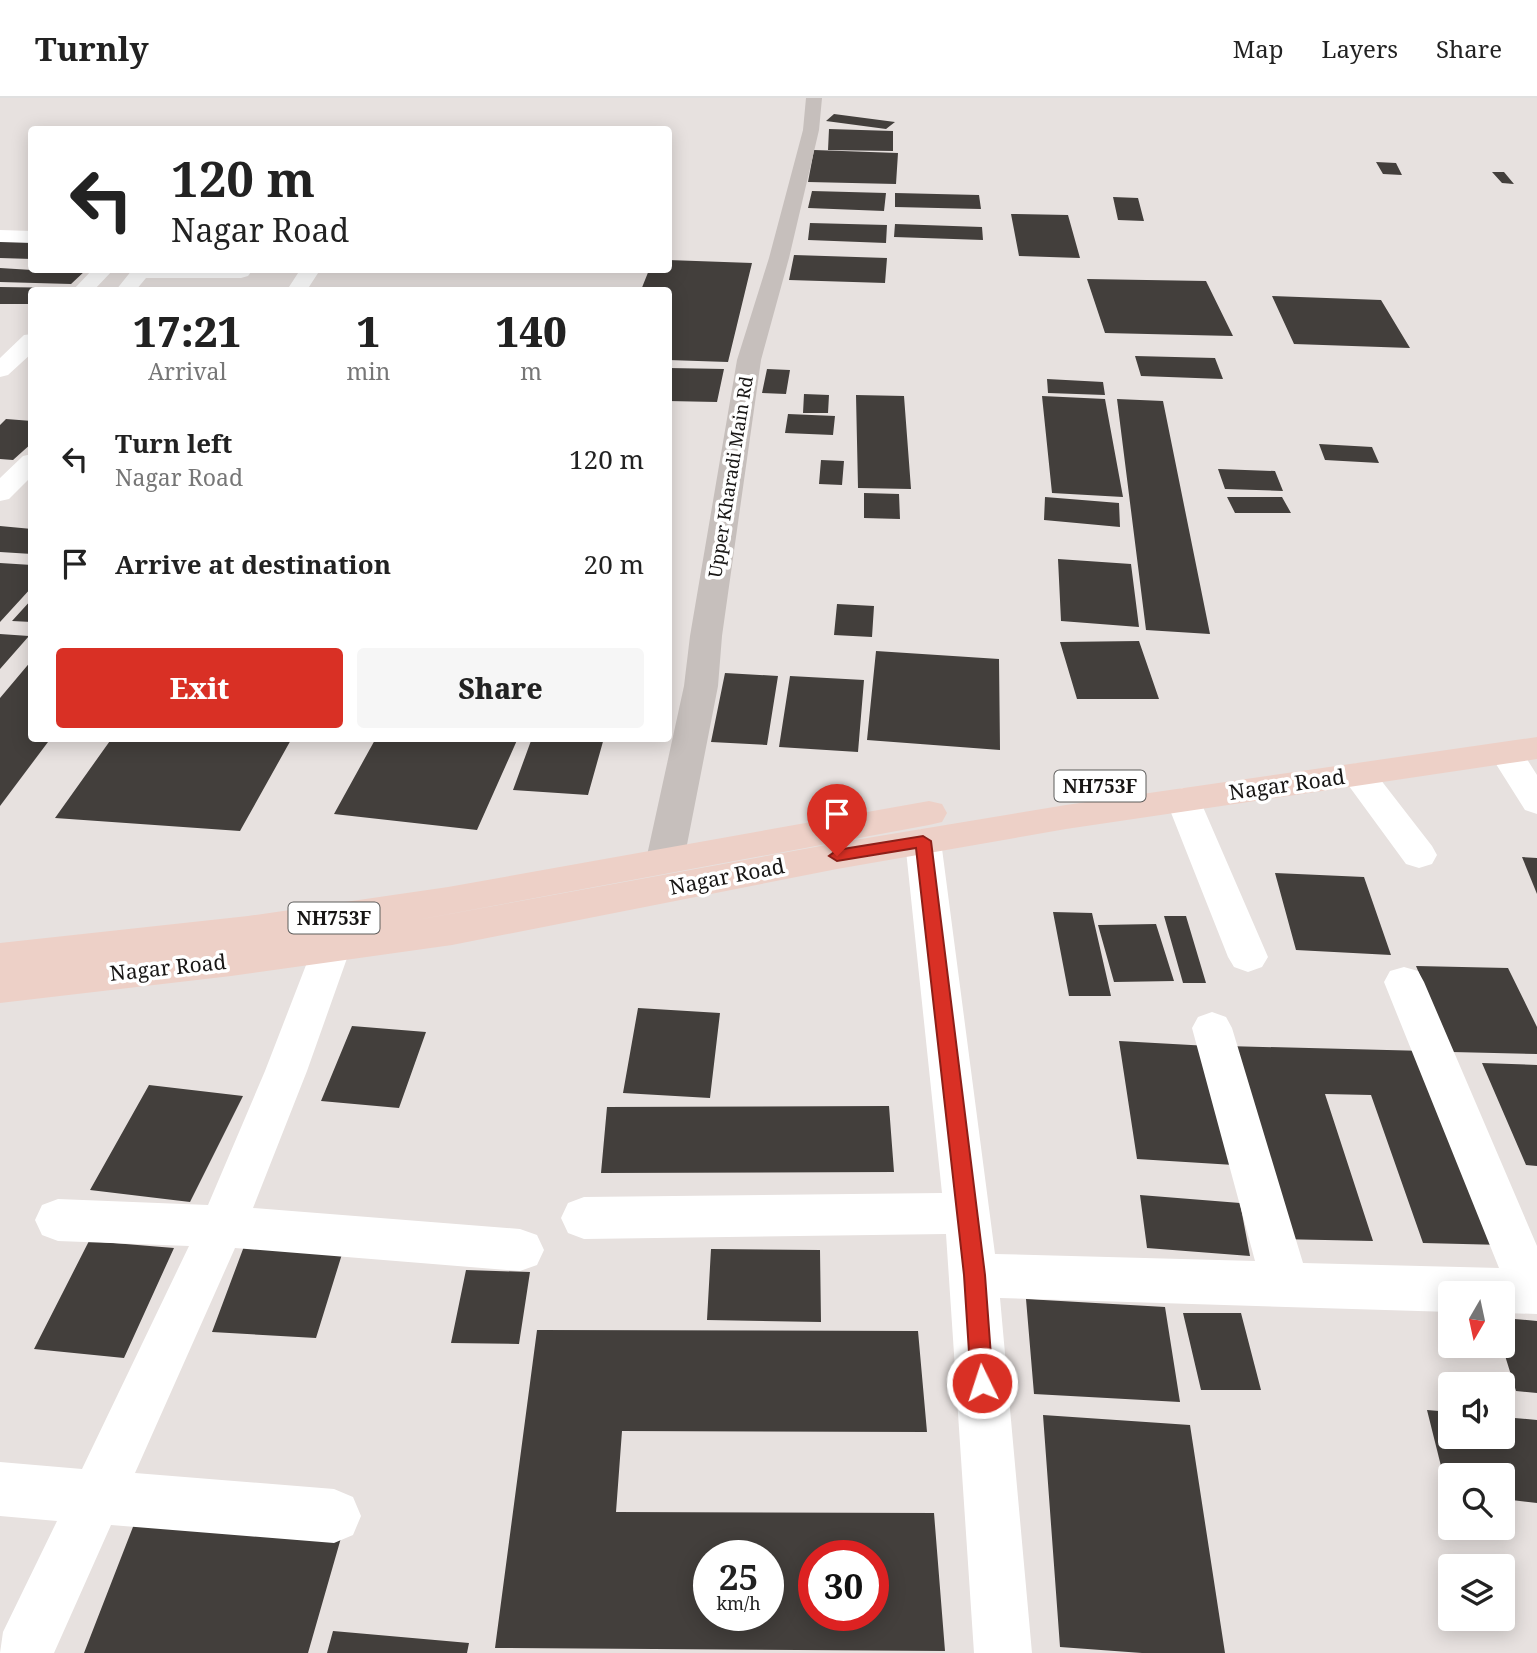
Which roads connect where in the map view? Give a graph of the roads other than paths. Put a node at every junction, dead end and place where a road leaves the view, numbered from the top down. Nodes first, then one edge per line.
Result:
1 (814, 98) edge
2 (0, 236) edge
3 (28, 237) edge
4 (100, 273) edge
5 (139, 273) edge
6 (211, 273) edge
7 (248, 278) edge
8 (86, 287) edge
9 (128, 287) edge
10 (232, 287) edge
11 (28, 344) edge
12 (0, 370) edge
13 (28, 465) edge
14 (0, 493) edge
15 (1537, 723) edge
16 (1521, 750) edge
17 (1358, 774) junction
18 (1183, 800) junction
19 (1537, 802) edge
20 (923, 841) junction
21 (1419, 855) dead end
22 (665, 860) junction
23 (332, 947) junction
24 (1248, 957) dead end
25 (0, 958) edge
26 (1404, 982) dead end
27 (0, 987) edge
28 (1212, 1028) dead end
29 (967, 1213) junction
30 (584, 1218) dead end
31 (58, 1220) dead end
32 (222, 1226) junction
33 (520, 1250) dead end
34 (975, 1275) junction
35 (1285, 1284) junction
36 (1534, 1292) edge
37 (0, 1489) edge
38 (97, 1497) junction
39 (334, 1516) dead end
40 (24, 1653) edge
41 (1003, 1653) edge

1 - 22 street, Upper Kharadi Main Rd
2 - 3 street
4 - 8 street
5 - 9 street
6 - 7 street
7 - 10 street
11 - 12 street
13 - 14 street
15 - 22 highway, Nagar Road / NH753F
16 - 17 highway, Nagar Road / NH753F
16 - 19 street
17 - 18 highway, Nagar Road / NH753F
17 - 21 street
18 - 20 highway, Nagar Road / NH753F
18 - 24 street
20 - 23 highway, Nagar Road / NH753F
20 - 29 street
22 - 25 highway, Nagar Road / NH753F
23 - 27 highway, Nagar Road / NH753F
23 - 32 street
26 - 36 street
28 - 35 street
29 - 30 street
29 - 34 street
31 - 32 street
32 - 33 street
32 - 38 street
34 - 35 street
34 - 41 street
35 - 36 street
37 - 38 street
38 - 39 street
38 - 40 street

